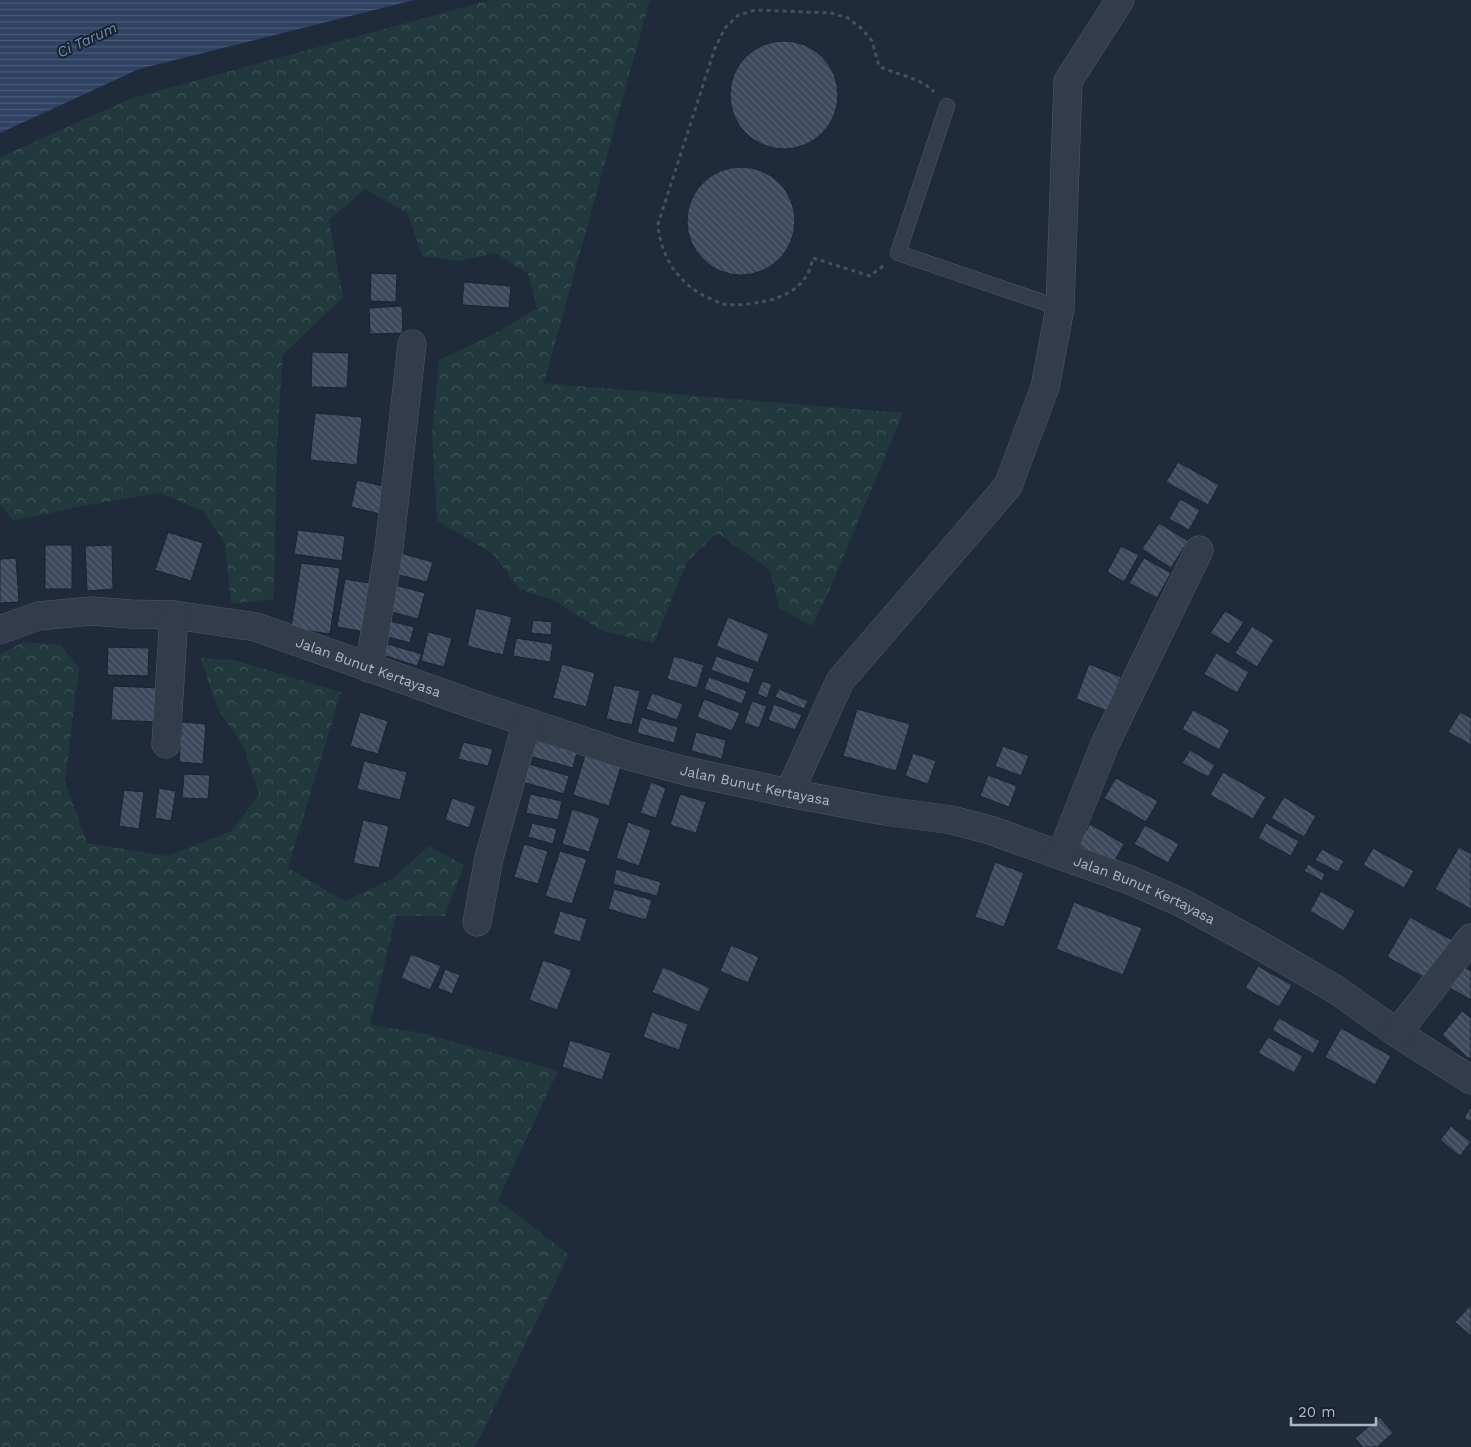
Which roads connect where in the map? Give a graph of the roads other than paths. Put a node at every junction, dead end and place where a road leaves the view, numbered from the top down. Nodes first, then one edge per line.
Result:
1 (1120, 0) edge
2 (947, 106) road end
3 (1060, 308) junction
4 (412, 344) dead end
5 (1199, 550) dead end
6 (174, 615) junction
7 (0, 630) edge
8 (369, 668) junction
9 (527, 722) junction
10 (166, 744) dead end
11 (789, 793) junction
12 (1061, 855) junction
13 (477, 922) dead end
14 (1471, 938) edge
15 (1397, 1033) junction
16 (1471, 1080) edge

1 - 3 street
2 - 3 lane
3 - 11 street
4 - 8 street
5 - 12 street
6 - 7 street, Jalan Bunut Kertayasa
6 - 8 street, Jalan Bunut Kertayasa
6 - 10 street
8 - 9 street, Jalan Bunut Kertayasa
9 - 11 street, Jalan Bunut Kertayasa
9 - 13 street
11 - 12 street, Jalan Bunut Kertayasa
12 - 15 street, Jalan Bunut Kertayasa
14 - 15 street
15 - 16 street, Jalan Bunut Kertayasa

